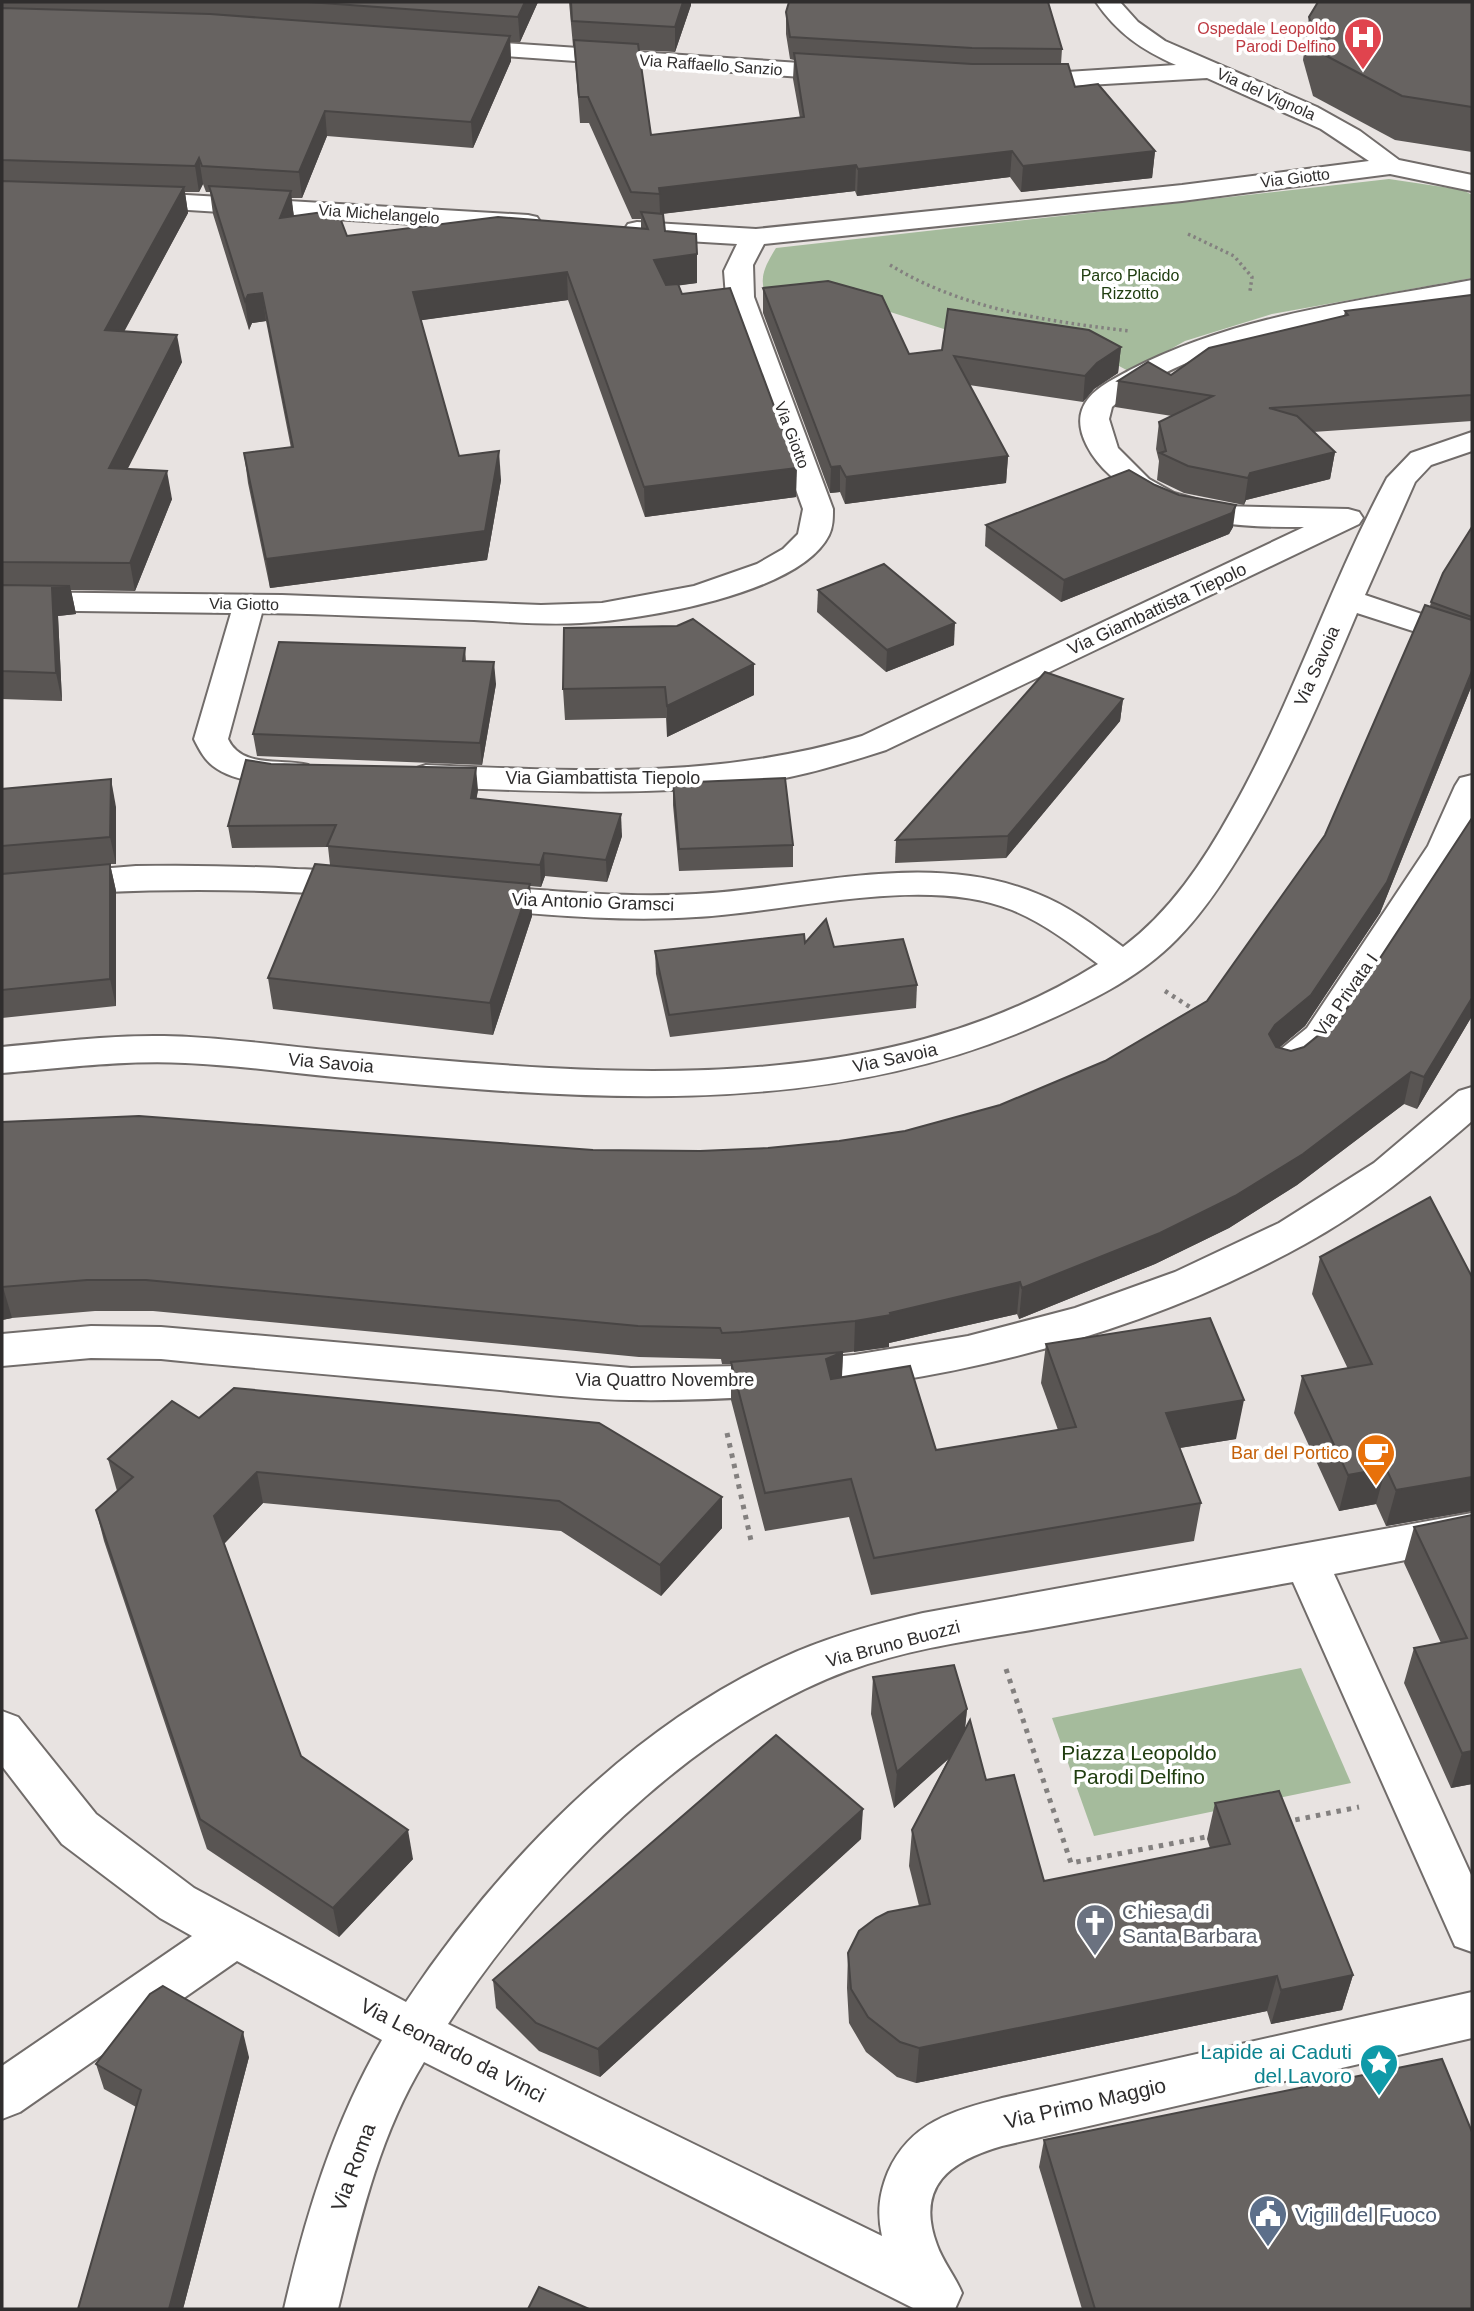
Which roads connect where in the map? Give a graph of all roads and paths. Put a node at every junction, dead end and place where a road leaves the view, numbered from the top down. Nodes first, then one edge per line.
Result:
1 (1108, 2) edge
2 (441, 46) edge
3 (1210, 70) junction
4 (862, 74) edge
5 (996, 81) edge
6 (1390, 166) junction
7 (1472, 183) edge
8 (1150, 197) junction
9 (114, 200) edge
10 (551, 224) edge
11 (860, 227) junction
12 (606, 228) edge
13 (756, 237) junction
14 (1472, 288) edge
15 (1135, 332) dead end
16 (1229, 338) junction
17 (1472, 441) edge
18 (1348, 518) junction
19 (1383, 519) junction
20 (1347, 599) junction
21 (2, 601) edge
22 (249, 604) junction
23 (1472, 641) edge
24 (328, 774) edge
25 (395, 775) edge
26 (1472, 786) edge
27 (2, 888) edge
28 (396, 889) edge
29 (449, 894) edge
30 (1123, 964) junction
31 (1203, 1015) edge
32 (2, 1060) edge
33 (1284, 1067) edge
34 (1472, 1100) edge
35 (2, 1350) edge
36 (717, 1383) junction
37 (1472, 1530) edge
38 (752, 1545) dead end
39 (1306, 1561) junction
40 (990, 1620) junction
41 (2, 1731) edge
42 (1411, 1797) junction
43 (1275, 1824) edge
44 (1220, 1834) edge
45 (1462, 1879) edge
46 (1472, 1930) edge
47 (234, 1935) junction
48 (1472, 2015) edge
49 (414, 2032) junction
50 (2, 2095) edge
51 (939, 2299) edge
52 (311, 2309) edge

1 - 3 street, Via del Vignola
2 - 4 street, Via Raffaello Sanzio
3 - 5 street
3 - 6 street, Via del Vignola
6 - 7 street, Via Giotto
6 - 8 street, Via Giotto
8 - 11 street, Via Giotto
8 - 16 path
9 - 10 street, Via Michelangelo
11 - 13 street, Via Giotto
11 - 15 path
12 - 13 street
13 - 22 street, Via Giotto
14 - 16 street
16 - 18 street
17 - 19 street, Via Savoia
18 - 19 street
18 - 25 street, Via Giambattista Tiepolo
19 - 20 street, Via Savoia
20 - 23 street
20 - 30 street, Via Savoia
21 - 22 street, Via Giotto
22 - 24 street
26 - 33 street, Via Privata I
27 - 28 street
29 - 30 street, Via Antonio Gramsci
30 - 31 path
30 - 32 street, Via Savoia
34 - 36 street, Via Quattro Novembre
35 - 36 street, Via Quattro Novembre
36 - 38 path
37 - 39 street, Via Bruno Buozzi
39 - 40 street, Via Bruno Buozzi
39 - 42 street
40 - 44 path
40 - 49 street, Via Bruno Buozzi
41 - 47 street, Via Leonardo da Vinci
42 - 43 path
42 - 45 street
45 - 46 street
47 - 49 street, Via Leonardo da Vinci
47 - 50 street
48 - 51 street, Via Primo Maggio
49 - 51 street, Via Leonardo da Vinci
49 - 52 street, Via Roma

